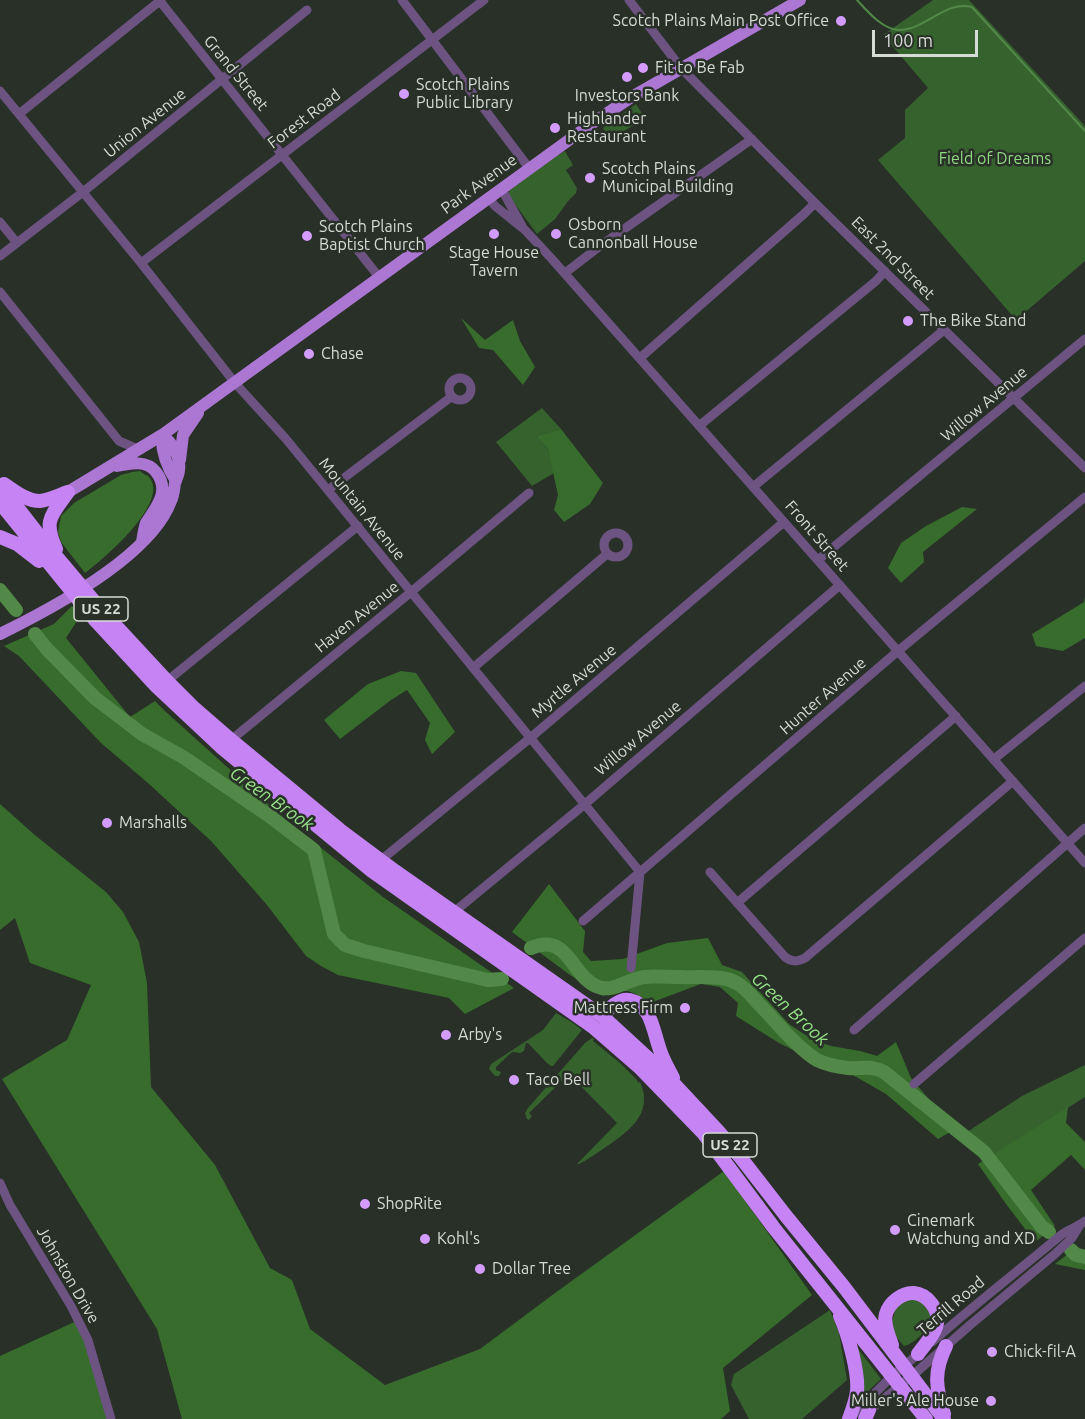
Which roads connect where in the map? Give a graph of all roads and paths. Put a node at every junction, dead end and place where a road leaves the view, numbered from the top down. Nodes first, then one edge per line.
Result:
1 (160, 0) edge
2 (402, 0) edge
3 (484, 0) edge
4 (629, 0) edge
5 (800, 0) edge
6 (307, 10) dead end
7 (433, 40) junction
8 (681, 68) junction
9 (222, 79) junction
10 (0, 91) edge
11 (19, 114) junction
12 (752, 139) junction
13 (282, 155) junction
14 (529, 168) junction
15 (501, 188) junction
16 (83, 192) junction
17 (488, 197) junction
18 (815, 203) junction
19 (0, 222) edge
20 (525, 230) junction
21 (17, 243) junction
22 (0, 256) edge
23 (141, 263) junction
24 (885, 271) junction
25 (565, 273) junction
26 (379, 277) junction
27 (0, 292) edge
28 (944, 330) junction
29 (1085, 339) edge
30 (640, 358) junction
31 (235, 383) junction
32 (451, 397) dead end
33 (1014, 398) junction
34 (204, 405) junction
35 (699, 426) junction
36 (162, 435) junction
37 (119, 441) junction
38 (140, 450) junction
39 (179, 460) junction
40 (110, 468) junction
41 (1085, 468) edge
42 (176, 481) junction
43 (0, 483) edge
44 (753, 487) junction
45 (328, 490) junction
46 (68, 492) junction
47 (529, 493) dead end
48 (1085, 497) edge
49 (0, 503) edge
50 (784, 522) junction
51 (357, 526) junction
52 (0, 537) edge
53 (142, 544) junction
54 (607, 554) dead end
55 (818, 560) junction
56 (56, 564) junction
57 (840, 585) junction
58 (411, 592) junction
59 (3, 633) edge
60 (898, 651) junction
61 (473, 668) junction
62 (167, 681) junction
63 (1085, 686) edge
64 (956, 716) junction
65 (531, 738) junction
66 (231, 740) junction
67 (994, 759) junction
68 (1012, 781) junction
69 (585, 804) junction
70 (1085, 828) edge
71 (1068, 844) junction
72 (381, 860) junction
73 (1085, 863) edge
74 (640, 872) junction
75 (710, 872) dead end
76 (737, 903) junction
77 (454, 912) junction
78 (583, 921) dead end
79 (1085, 938) edge
80 (632, 968) dead end
81 (602, 1016) junction
82 (854, 1030) dead end
83 (914, 1084) dead end
84 (678, 1088) junction
85 (0, 1184) edge
86 (1082, 1223) edge
87 (1068, 1235) junction
88 (835, 1303) junction
89 (946, 1346) junction
90 (894, 1353) junction
91 (918, 1354) junction
92 (908, 1371) junction
93 (896, 1380) junction
94 (867, 1415) edge
95 (924, 1418) edge
96 (111, 1419) edge
97 (849, 1419) edge
98 (856, 1419) edge
99 (945, 1419) edge

1 - 9 street, Grand Street
1 - 11 street
2 - 7 street
3 - 7 street, Forest Road
4 - 8 street, East 2nd Street
5 - 8 main road, Park Avenue
6 - 9 street, Union Avenue
7 - 13 street, Forest Road
7 - 14 street
8 - 12 street, East 2nd Street
8 - 14 main road, Park Avenue
9 - 13 street, Grand Street
9 - 16 street, Union Avenue
10 - 11 street, Mountain Avenue
11 - 16 street, Mountain Avenue
12 - 18 street, East 2nd Street
12 - 25 street
13 - 23 street, Forest Road
13 - 26 street, Grand Street
14 - 15 main road, Park Avenue
15 - 17 main road, Park Avenue
15 - 20 street, Front Street
16 - 21 street, Union Avenue
16 - 23 street, Mountain Avenue
17 - 20 street, Front Street
17 - 26 main road, Park Avenue
18 - 24 street, East 2nd Street
18 - 30 street
19 - 21 street
20 - 25 street, Front Street
21 - 22 street, Union Avenue
23 - 31 street, Mountain Avenue
24 - 28 street, East 2nd Street
24 - 35 street
25 - 30 street, Front Street
26 - 31 main road, Park Avenue
27 - 37 street
28 - 33 street, East 2nd Street
28 - 44 street
29 - 33 street, Willow Avenue
30 - 35 street, Front Street
31 - 34 main road, Park Avenue
31 - 45 street, Mountain Avenue
32 - 45 street
33 - 41 street, East 2nd Street
33 - 55 street, Willow Avenue
34 - 36 main road, Park Avenue
34 - 39 main road
35 - 44 street, Front Street
36 - 38 main road, Park Avenue
36 - 39 main road
36 - 42 main road
37 - 38 street
37 - 40 street
38 - 40 main road, Park Avenue
39 - 42 main road
40 - 46 main road, Park Avenue
40 - 53 main road
42 - 53 main road
43 - 46 highway
43 - 56 highway, US 22
44 - 50 street, Front Street
45 - 51 street, Mountain Avenue
46 - 56 highway
47 - 58 street, Haven Avenue
48 - 60 street, Hunter Avenue
49 - 56 highway, US 22
50 - 55 street, Front Street
50 - 65 street, Myrtle Avenue
51 - 58 street, Mountain Avenue
51 - 62 street
52 - 56 highway
53 - 59 main road
54 - 61 street
55 - 57 street, Front Street
56 - 62 highway, US 22
56 - 88 highway, US 22
57 - 60 street, Front Street
57 - 69 street, Willow Avenue
58 - 61 street, Mountain Avenue
58 - 66 street, Haven Avenue
60 - 64 street, Front Street
60 - 74 street, Hunter Avenue
61 - 65 street, Mountain Avenue
62 - 66 highway, US 22
63 - 67 street
64 - 67 street, Front Street
64 - 76 street
65 - 69 street, Mountain Avenue
65 - 72 street, Myrtle Avenue
66 - 72 highway, US 22
67 - 68 street, Front Street
68 - 71 street, Front Street
68 - 76 street
69 - 74 street, Mountain Avenue
69 - 77 street, Willow Avenue
70 - 71 street
71 - 73 street, Front Street
71 - 82 street
72 - 77 highway, US 22
74 - 78 street, Hunter Avenue
74 - 80 street
75 - 76 street
77 - 81 highway, US 22
79 - 83 street
81 - 84 highway, US 22
81 - 84 highway
84 - 90 highway, US 22
85 - 96 street, Johnston Drive
86 - 87 street, Terrill Road
87 - 89 street, Terrill Road
87 - 91 street, Terrill Road
88 - 93 highway, US 22
88 - 97 highway
89 - 92 street, Terrill Road
89 - 99 highway
90 - 91 highway
90 - 92 highway, US 22
91 - 92 street, Terrill Road
92 - 93 street, Terrill Road
92 - 99 highway, US 22
93 - 94 street, Terrill Road
93 - 95 highway, US 22
93 - 97 street, Terrill Road
94 - 98 street, Terrill Road

